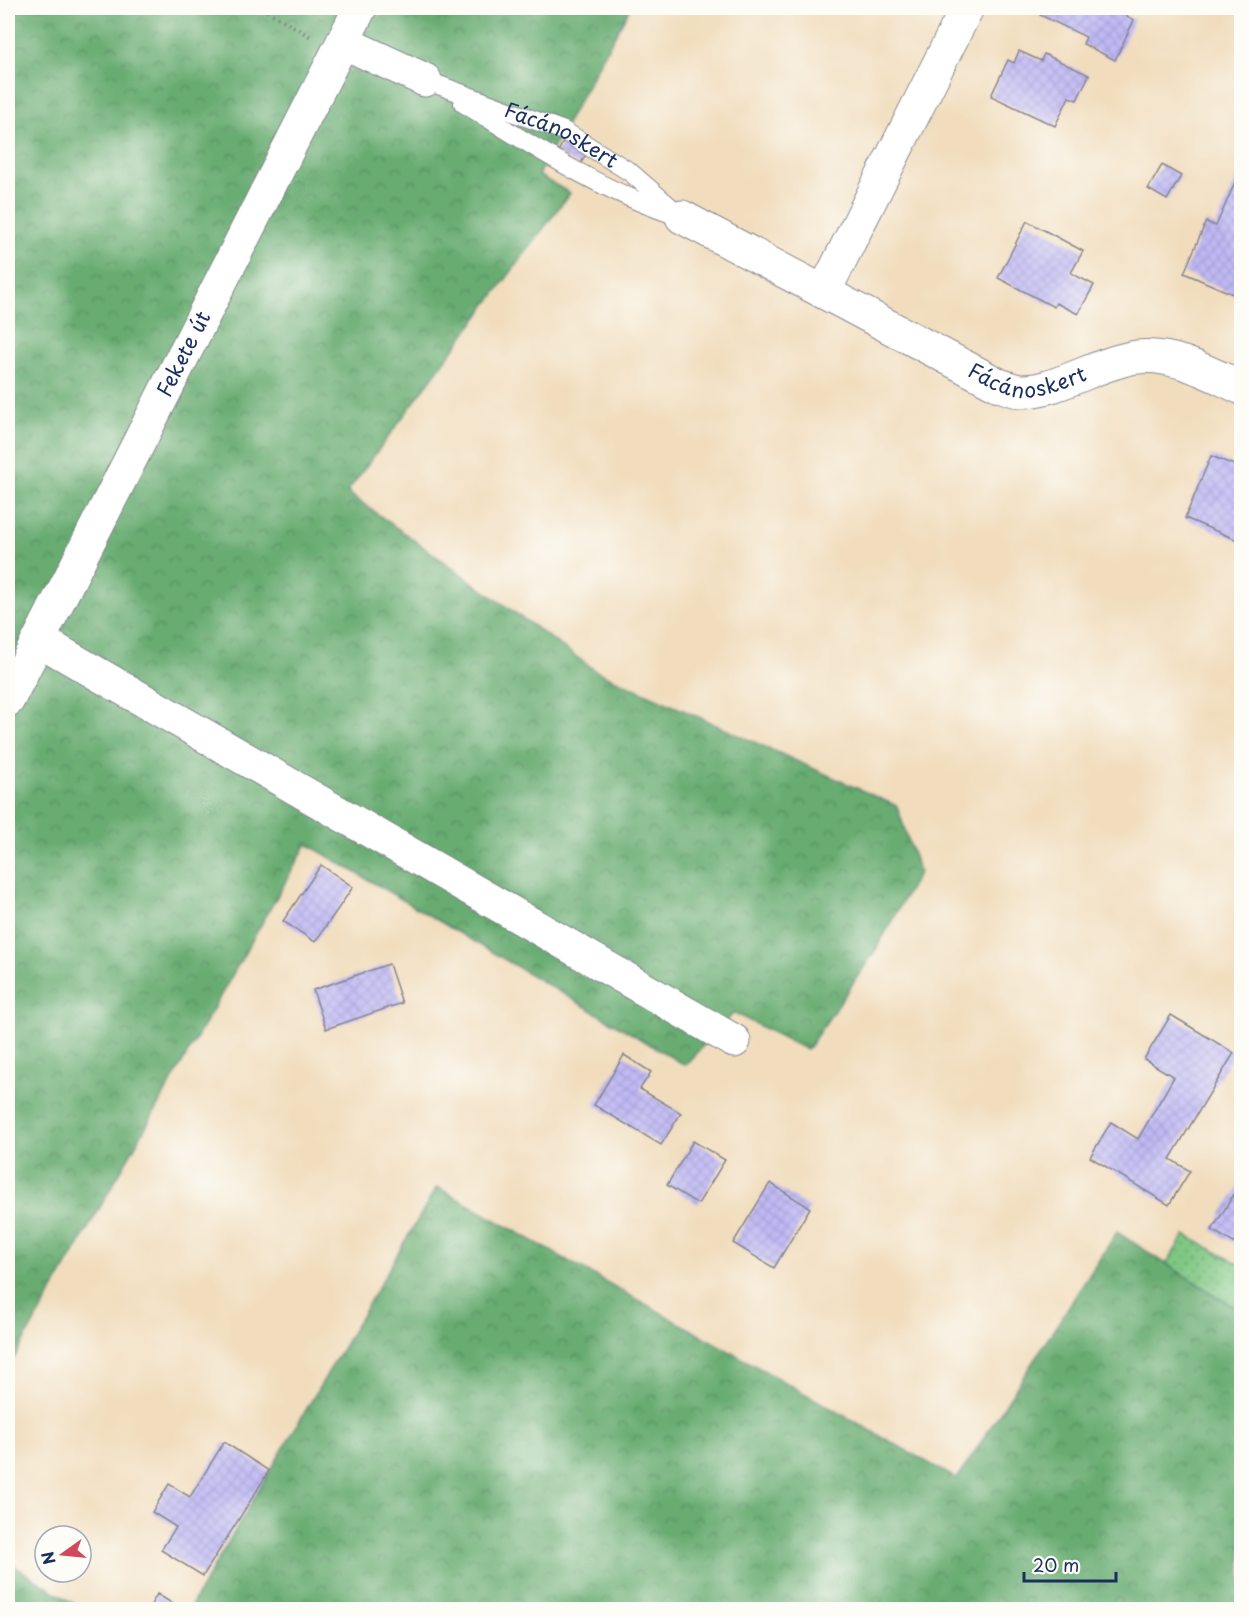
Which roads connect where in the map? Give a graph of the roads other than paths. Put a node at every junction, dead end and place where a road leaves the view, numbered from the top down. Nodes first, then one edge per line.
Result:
1 (360, 8) edge
2 (967, 8) edge
3 (340, 47) junction
4 (425, 80) junction
5 (682, 218) junction
6 (824, 292) junction
7 (1242, 388) edge
8 (39, 640) junction
9 (8, 700) edge
10 (734, 1041) dead end

1 - 3 street, Fekete út
2 - 6 street
3 - 4 street, Fácánoskert
3 - 8 street, Fekete út
4 - 5 lane, Fácánoskert
4 - 5 lane, Fácánoskert
5 - 6 street, Fácánoskert
6 - 7 street, Fácánoskert
8 - 9 street, Fekete út
8 - 10 street

